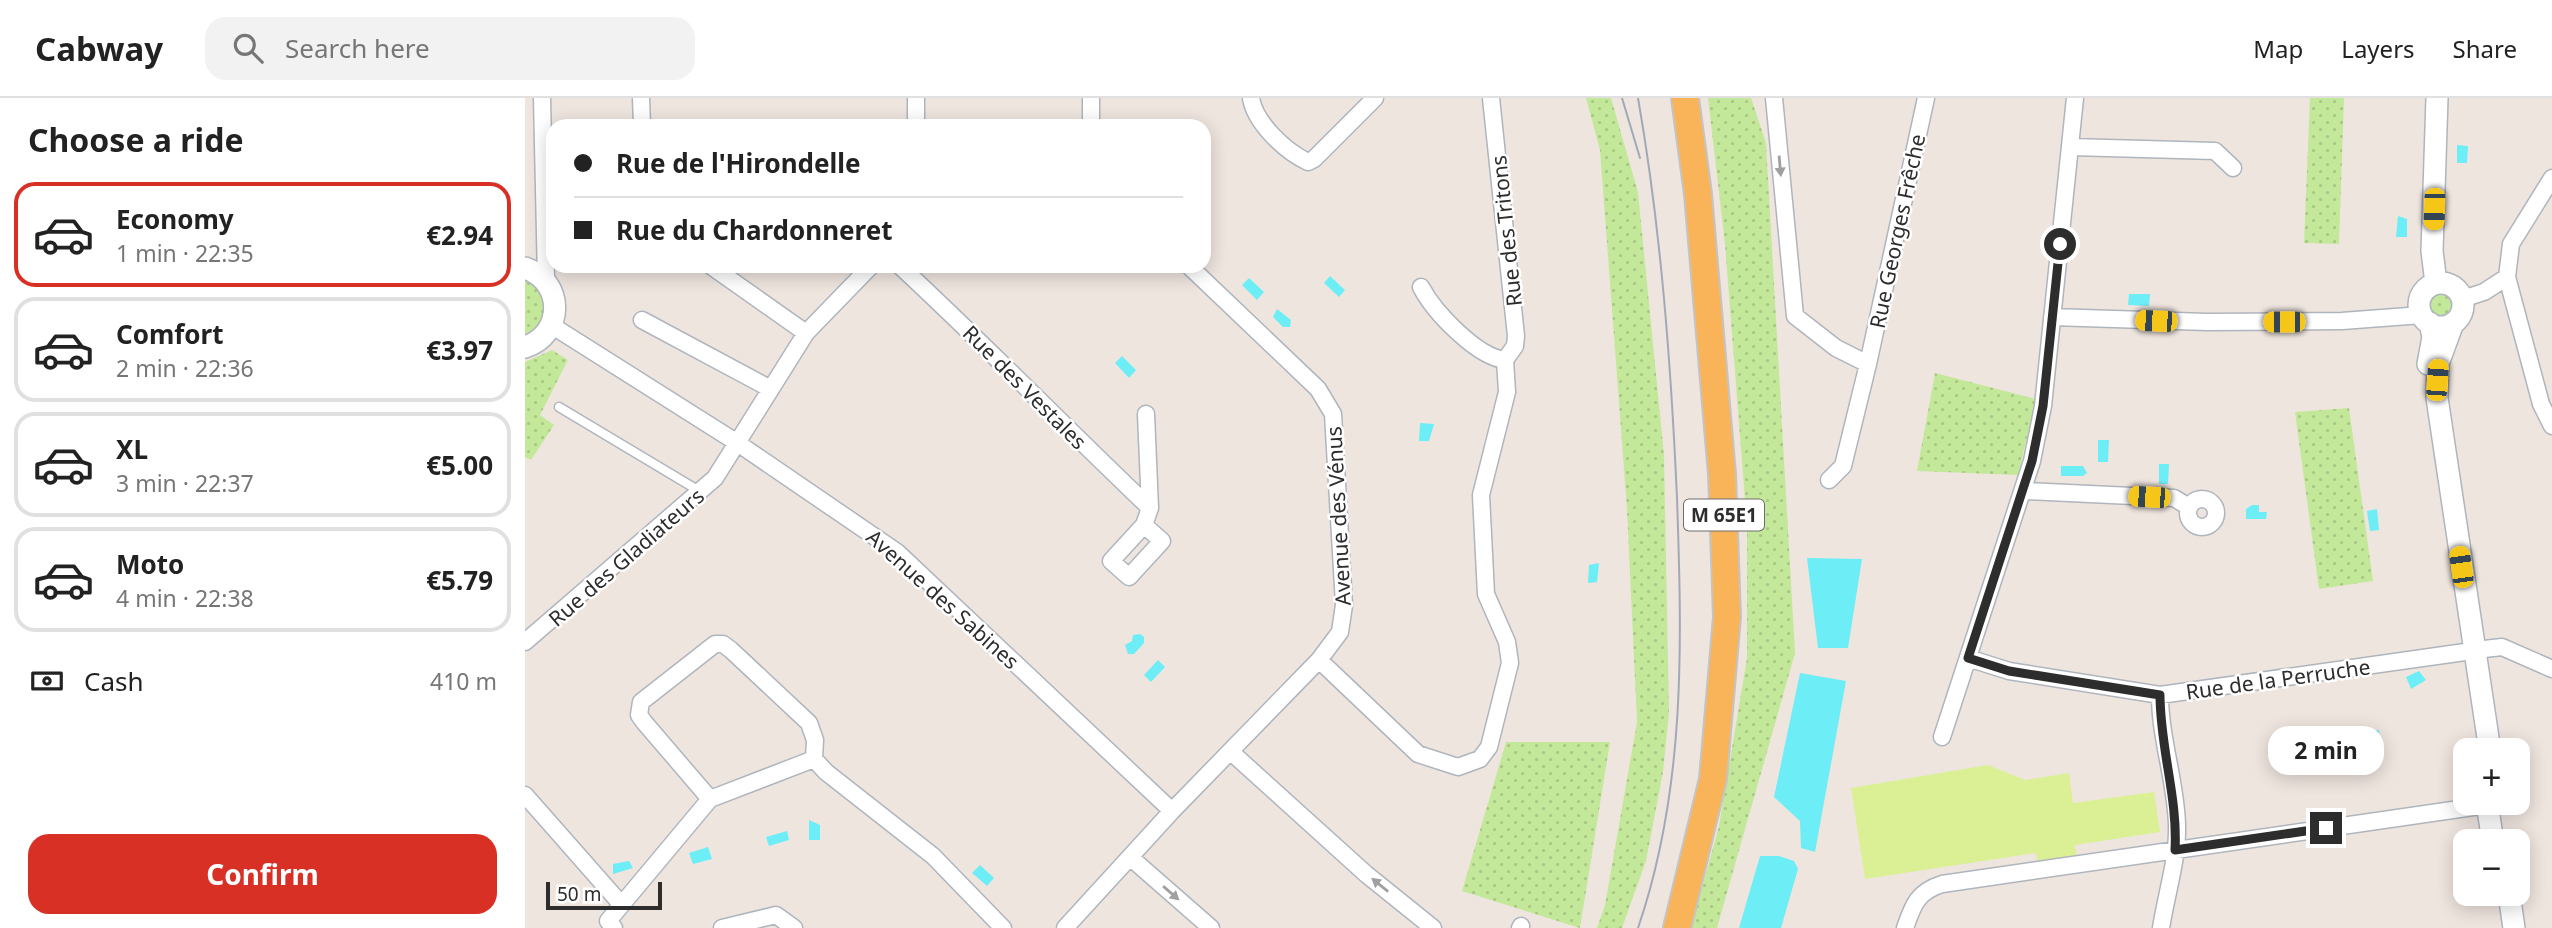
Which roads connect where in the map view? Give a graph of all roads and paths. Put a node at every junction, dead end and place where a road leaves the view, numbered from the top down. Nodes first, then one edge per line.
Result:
1 (542, 98) edge
2 (641, 98) edge
3 (916, 98) edge
4 (1091, 98) edge
5 (1251, 98) edge
6 (1375, 98) edge
7 (1491, 98) edge
8 (1685, 98) edge
9 (1774, 98) edge
10 (1926, 98) edge
11 (2075, 98) edge
12 (2437, 98) edge
13 (642, 119) edge
14 (916, 119) edge
15 (1091, 119) edge
16 (2070, 147) junction
17 (2233, 168) dead end
18 (2552, 178) edge
19 (525, 268) edge
20 (721, 273) edge
21 (864, 273) edge
22 (908, 273) edge
23 (1196, 273) edge
24 (2507, 277) junction
25 (545, 280) junction
26 (2436, 284) junction
27 (1421, 288) dead end
28 (2462, 299) junction
29 (2052, 317) junction
30 (2426, 319) junction
31 (642, 320) dead end
32 (2453, 323) junction
33 (551, 325) junction
34 (806, 333) junction
35 (525, 347) edge
36 (1505, 360) junction
37 (1868, 364) junction
38 (769, 388) junction
39 (559, 407) dead end
40 (1146, 414) dead end
41 (2552, 426) edge
42 (736, 442) junction
43 (1829, 480) dead end
44 (2025, 491) junction
45 (702, 492) junction
46 (2189, 507) dead end
47 (1150, 508) junction
48 (1144, 525) dead end
49 (525, 642) edge
50 (2470, 651) junction
51 (1968, 658) junction
52 (1319, 660) junction
53 (2552, 669) edge
54 (2160, 695) junction
55 (1943, 737) dead end
56 (2477, 738) edge
57 (2487, 738) edge
58 (1231, 752) junction
59 (814, 759) junction
60 (525, 795) edge
61 (710, 799) junction
62 (2453, 810) edge
63 (1172, 811) junction
64 (2175, 850) junction
65 (1131, 858) junction
66 (621, 904) junction
67 (2502, 906) edge
68 (2511, 906) edge
69 (608, 926) edge
70 (722, 928) edge
71 (794, 928) edge
72 (1003, 928) edge
73 (1065, 928) edge
74 (1211, 928) edge
75 (1433, 928) edge
76 (1677, 928) edge
77 (1905, 928) edge
78 (2161, 928) edge
79 (2505, 928) edge
80 (2514, 928) edge

1 - 25 street
2 - 13 street
3 - 14 street
4 - 15 street
5 - 6 street
7 - 36 street, Rue des Tritons
8 - 76 main road, M 65E1
9 -> 37 street
10 - 37 street, Rue Georges Frêche
11 - 16 street
12 - 26 street
16 - 17 street
16 - 29 street
18 - 24 street
19 - 25 street
20 - 34 street
21 - 34 street, Rue des Gladiateurs
22 - 47 street, Rue des Vestales
23 - 52 street, Avenue des Vénus
24 - 28 street
24 - 41 street
25 - 33 street
26 - 28 street
26 - 30 street
27 - 36 street
28 - 32 street
29 - 30 street
29 - 44 street
30 - 32 street
30 - 50 street
31 - 38 street
32 - 50 street
33 - 35 street
33 - 42 street, Avenue des Sabines
34 - 38 street, Rue des Gladiateurs
36 - 52 street, Rue des Tritons
37 - 43 street, Rue Georges Frêche
38 - 42 street, Rue des Gladiateurs
39 - 45 lane
40 - 47 street
42 - 45 street, Rue des Gladiateurs
42 - 63 street, Avenue des Sabines
44 - 46 street
44 - 51 street
45 - 49 street, Rue des Gladiateurs
47 - 48 street
50 - 53 street, Rue de la Perruche
50 - 54 street, Rue de la Perruche
50 - 56 street
50 - 57 street
51 - 54 street, Rue de la Perruche
51 - 55 street
52 - 58 street, Avenue des Vénus
54 - 64 street
58 - 63 street, Avenue des Vénus
75 -> 58 street
59 - 61 street
59 - 61 street
59 - 72 street
60 - 66 street
61 - 66 street
62 - 64 street
63 - 65 street, Avenue des Vénus
64 - 77 street
64 - 78 street
65 - 73 street, Avenue des Vénus
65 -> 74 street
66 - 69 street
67 - 79 street
68 - 80 street
70 - 71 street

